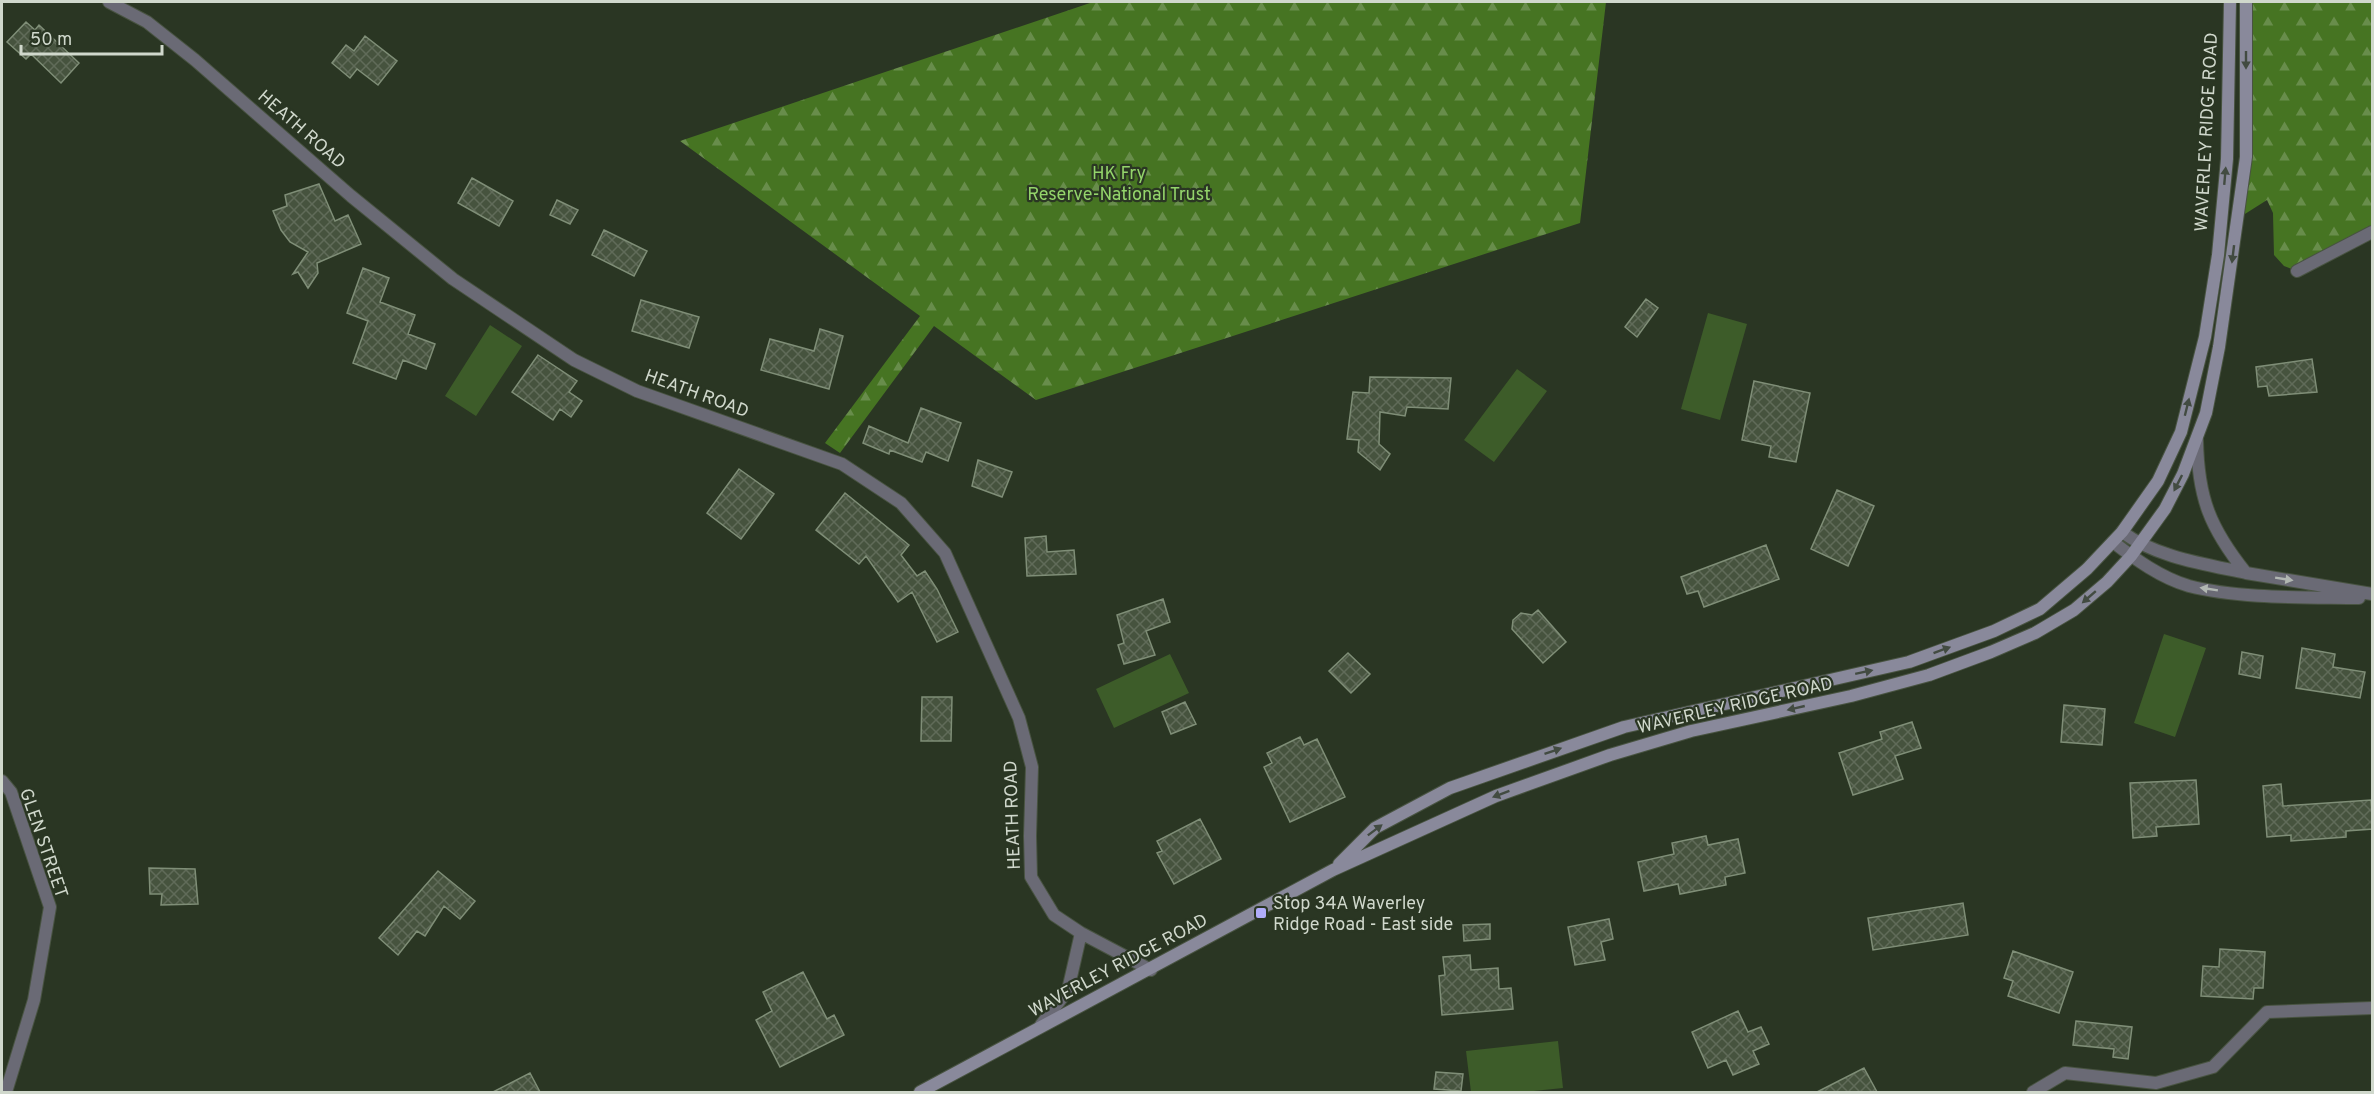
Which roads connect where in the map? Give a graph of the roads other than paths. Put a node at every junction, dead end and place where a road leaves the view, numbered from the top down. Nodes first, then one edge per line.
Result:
1 (109, 2) edge
2 (2230, 2) edge
3 (2246, 2) edge
4 (2373, 232) edge
5 (2297, 270) dead end
6 (2197, 440) junction
7 (2121, 532) junction
8 (2113, 542) junction
9 (2139, 545) junction
10 (2131, 556) junction
11 (2246, 573) junction
12 (2373, 596) edge
13 (2, 782) edge
14 (1333, 870) junction
15 (1081, 933) junction
16 (1151, 970) junction
17 (2373, 1008) edge
18 (1041, 1025) junction
19 (6, 1092) edge
20 (920, 1092) edge
21 (2033, 1092) edge

1 - 15 street, HEATH ROAD
7 -> 2 main road, WAVERLEY RIDGE ROAD
3 -> 6 main road, WAVERLEY RIDGE ROAD
4 - 5 street
6 -> 9 main road, WAVERLEY RIDGE ROAD
6 - 11 street, WAVERLEY RIDGE ROAD
7 - 8 main road, WAVERLEY RIDGE ROAD
7 - 9 street
8 - 10 street
14 -> 8 main road, WAVERLEY RIDGE ROAD
9 - 10 main road, WAVERLEY RIDGE ROAD
9 - 11 street
12 -> 10 street
10 -> 14 main road, WAVERLEY RIDGE ROAD
11 -> 12 street
13 - 19 street, GLEN STREET
14 - 16 main road, WAVERLEY RIDGE ROAD
15 - 16 street, HEATH ROAD
15 - 18 street
16 - 18 main road, WAVERLEY RIDGE ROAD
17 - 21 street
18 - 20 main road, WAVERLEY RIDGE ROAD

